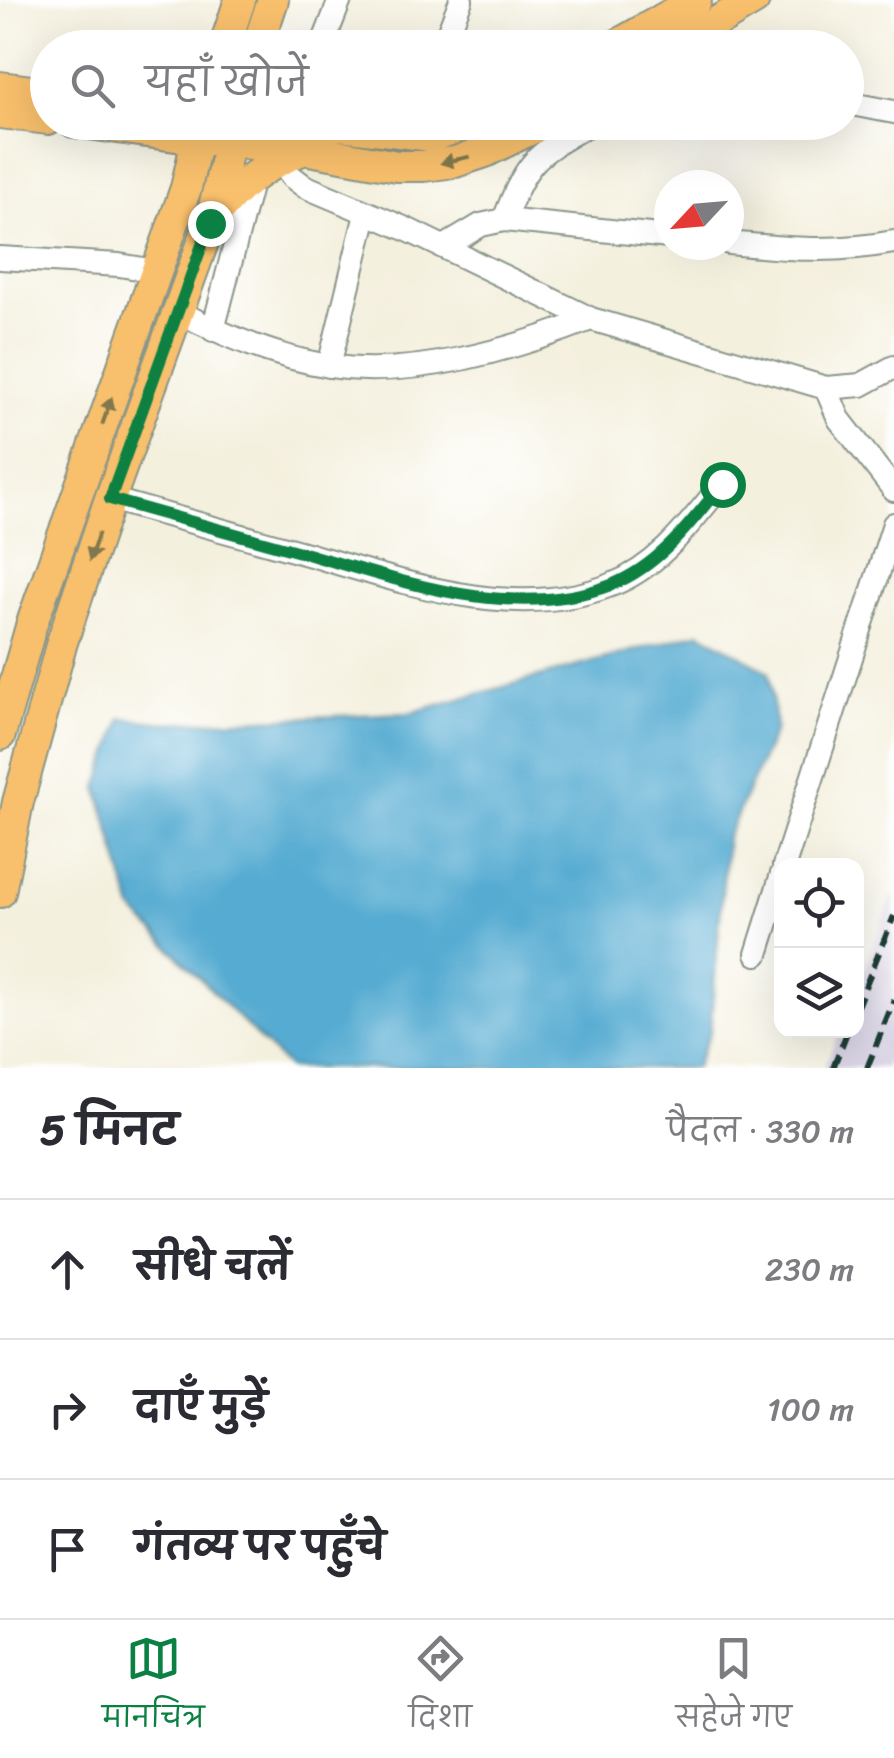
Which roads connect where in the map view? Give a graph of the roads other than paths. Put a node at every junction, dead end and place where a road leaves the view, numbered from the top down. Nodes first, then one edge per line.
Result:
1 (240, 0) edge
2 (340, 0) edge
3 (461, 0) edge
4 (696, 0) edge
5 (754, 0) edge
6 (230, 30) edge
7 (328, 30) edge
8 (449, 30) edge
9 (644, 30) edge
10 (703, 30) edge
11 (0, 87) edge
12 (30, 91) edge
13 (864, 106) edge
14 (0, 112) edge
15 (894, 112) edge
16 (30, 116) edge
17 (197, 140) edge
18 (230, 140) edge
19 (302, 140) edge
20 (307, 140) edge
21 (318, 140) edge
22 (508, 140) edge
23 (562, 140) edge
24 (253, 175) junction
25 (366, 214) junction
26 (504, 220) junction
27 (210, 223) junction
28 (654, 235) edge
29 (894, 242) edge
30 (744, 244) edge
31 (444, 248) junction
32 (0, 258) edge
33 (156, 271) junction
34 (179, 312) junction
35 (590, 319) junction
36 (213, 330) junction
37 (329, 366) junction
38 (894, 367) edge
39 (826, 388) junction
40 (722, 484) dead end
41 (894, 490) edge
42 (110, 499) junction
43 (894, 524) edge
44 (0, 734) edge
45 (9, 801) edge
46 (787, 858) edge
47 (0, 892) edge
48 (774, 900) edge
49 (757, 954) dead end

1 - 6 main road
2 - 7 street
3 - 8 street
4 - 9 main road
5 - 10 main road
11 - 12 main road
13 - 15 street
14 - 16 main road
17 - 33 main road
18 - 27 main road
19 - 24 main road
20 - 25 street
22 -> 21 main road
23 - 26 street
24 - 27 main road
24 - 36 street
25 - 31 street
25 - 37 street
26 - 28 street
26 - 31 street
27 - 34 main road
29 - 30 street
31 - 35 street
32 - 33 street
44 -> 33 main road
34 - 36 street
34 - 42 main road
35 - 37 street
35 - 39 street
36 - 37 street
38 - 39 street
39 - 41 street
40 - 42 street
42 -> 45 main road
43 - 46 street
45 - 47 main road
48 - 49 street

